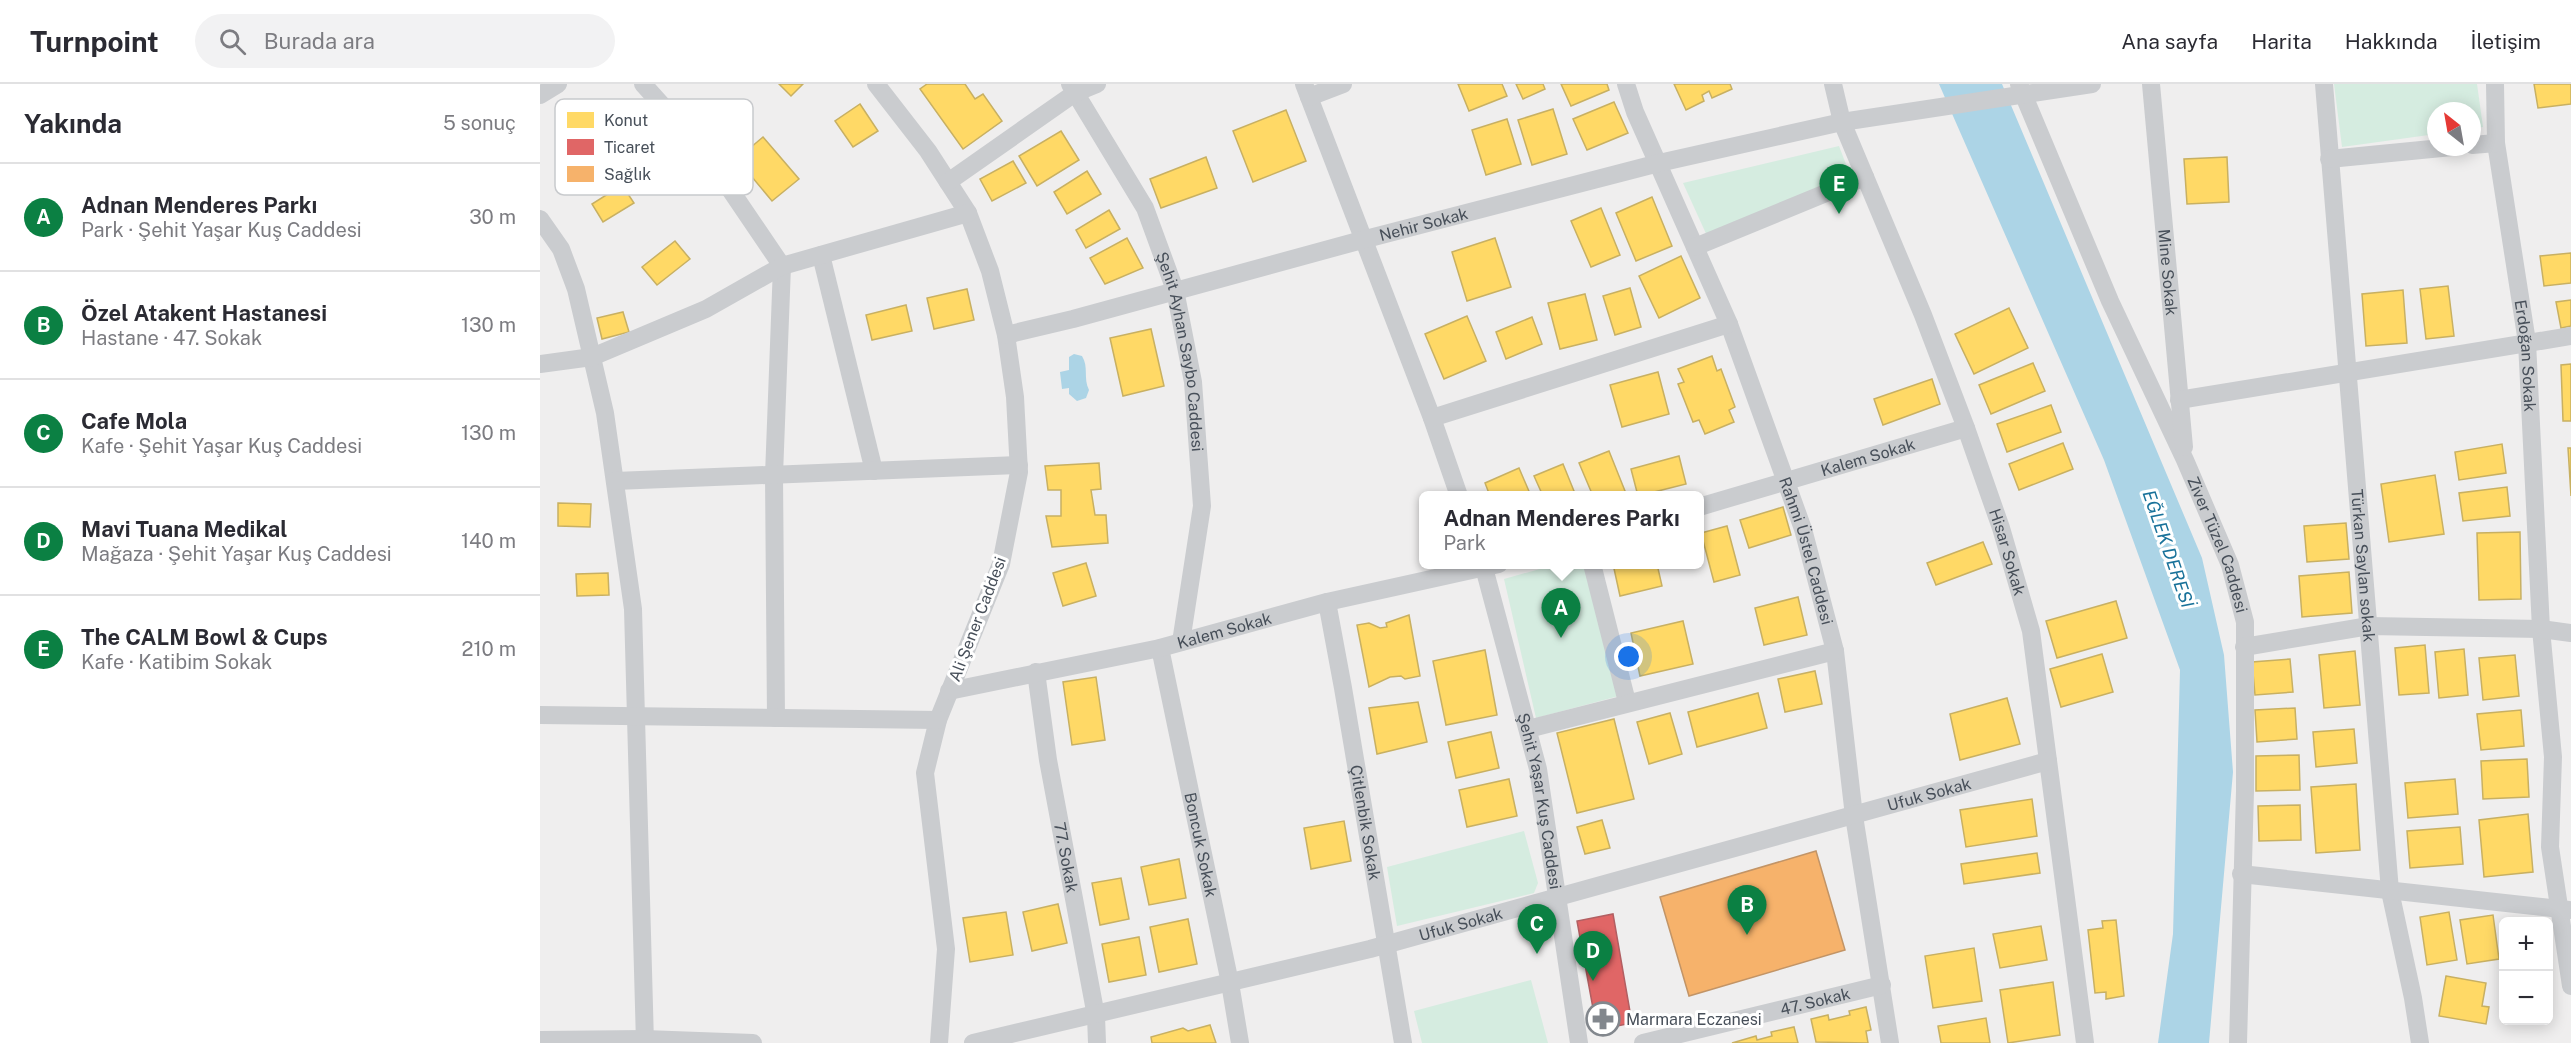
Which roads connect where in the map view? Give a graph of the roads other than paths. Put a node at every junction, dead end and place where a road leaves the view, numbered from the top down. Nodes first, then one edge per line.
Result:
1 (558, 84) edge
2 (643, 84) edge
3 (876, 84) edge
4 (1097, 84) edge
5 (1343, 84) edge
6 (1626, 84) edge
7 (1833, 84) edge
8 (2092, 84) edge
9 (2151, 84) edge
10 (2324, 84) edge
11 (2495, 84) edge
12 (1073, 88) edge
13 (1306, 91) edge
14 (2018, 91) edge
15 (540, 95) edge
16 (656, 99) edge
17 (1842, 122) junction
18 (2496, 143) junction
19 (2481, 144) edge
20 (2427, 149) edge
21 (2329, 159) junction
22 (1659, 163) junction
23 (1865, 177) junction
24 (948, 182) junction
25 (734, 195) edge
26 (968, 213) junction
27 (540, 219) edge
28 (1362, 240) junction
29 (1695, 247) junction
30 (821, 255) junction
31 (782, 266) junction
32 (1175, 290) junction
33 (1729, 324) junction
34 (1006, 335) junction
35 (2571, 336) edge
36 (2527, 342) junction
37 (592, 357) junction
38 (540, 364) edge
39 (2349, 372) junction
40 (2179, 400) junction
41 (1432, 418) junction
42 (1966, 428) junction
43 (2185, 460) junction
44 (1019, 465) junction
45 (874, 471) junction
46 (774, 475) junction
47 (615, 481) junction
48 (1787, 483) junction
49 (1458, 491) edge
50 (1704, 506) edge
51 (1476, 569) edge
52 (1490, 569) edge
53 (1593, 569) edge
54 (1327, 602) junction
55 (2369, 626) junction
56 (2541, 629) junction
57 (2571, 633) edge
58 (1182, 642) junction
59 (2244, 646) junction
60 (1160, 648) junction
61 (1835, 651) junction
62 (1036, 672) junction
63 (949, 691) junction
64 (1627, 702) junction
65 (540, 715) edge
66 (636, 717) junction
67 (776, 718) junction
68 (938, 720) junction
69 (1528, 729) junction
70 (2562, 758) edge
71 (2048, 761) junction
72 (1854, 816) junction
73 (2241, 874) junction
74 (2390, 891) junction
75 (1558, 899) junction
76 (2565, 908) edge
77 (1387, 945) junction
78 (1230, 983) junction
79 (1882, 985) junction
80 (2571, 986) edge
81 (1096, 1016) junction
82 (540, 1040) edge
83 (645, 1041) edge
84 (753, 1043) edge
85 (939, 1043) edge
86 (974, 1043) edge
87 (1097, 1043) edge
88 (1240, 1043) edge
89 (1403, 1043) edge
90 (1579, 1043) edge
91 (1643, 1043) edge
92 (1890, 1043) edge
93 (2085, 1043) edge
94 (2238, 1043) edge
95 (2420, 1043) edge

1 - 15 street
2 - 16 street
3 - 24 street, Ali Şener Caddesi
4 - 12 street
5 - 13 street
6 - 22 street, Rahmi Üstel Caddesi
7 - 17 street, Hisar Sokak
8 - 14 street, Nehir Sokak
9 - 40 street, Mine Sokak
10 - 21 street, Türkan Saylan sokak
11 - 18 street, Erdoğan Sokak
12 - 24 street
12 - 32 street, Şehit Ayhan Saybo Caddesi
13 - 28 street
14 - 17 street, Nehir Sokak
14 - 43 street, Ziver Tüzel Caddesi
17 - 22 street, Nehir Sokak
17 - 23 street, Hisar Sokak
18 - 19 street
18 - 36 street, Erdoğan Sokak
20 - 21 street
21 - 39 street, Türkan Saylan sokak
22 - 28 street, Nehir Sokak
22 - 29 street, Rahmi Üstel Caddesi
23 - 29 street
23 - 42 street, Hisar Sokak
24 - 26 street, Ali Şener Caddesi
25 - 31 street
26 - 30 street
26 - 34 street, Ali Şener Caddesi
27 - 37 street
28 - 32 street, Nehir Sokak
28 - 41 street
29 - 33 street, Rahmi Üstel Caddesi
30 - 31 street
30 - 45 street
31 - 37 street
31 - 46 street
32 - 34 street, Nehir Sokak
32 - 58 street, Şehit Ayhan Saybo Caddesi
33 - 41 street
33 - 48 street, Rahmi Üstel Caddesi
34 - 44 street, Ali Şener Caddesi
35 - 36 street
36 - 39 street
36 - 56 street, Erdoğan Sokak
37 - 38 street
37 - 47 street
39 - 40 street
39 - 55 street, Türkan Saylan sokak
40 - 43 street, Mine Sokak
41 - 49 street
42 - 48 street, Kalem Sokak
42 - 71 street, Hisar Sokak
43 - 59 street, Ziver Tüzel Caddesi
44 - 45 street
44 - 63 street, Ali Şener Caddesi
45 - 46 street
46 - 47 street
46 - 67 street
47 - 66 street
48 - 50 street, Kalem Sokak
48 - 61 street, Rahmi Üstel Caddesi
51 - 54 street, Kalem Sokak
52 - 69 street, Şehit Yaşar Kuş Caddesi
53 - 64 street
54 - 58 street, Kalem Sokak
54 - 77 street, Çitlenbik Sokak
55 - 56 street
55 - 59 street
55 - 74 street, Türkan Saylan sokak
56 - 57 street
56 - 70 street, Erdoğan Sokak
58 - 60 street, Kalem Sokak
59 - 73 street, Ziver Tüzel Caddesi
60 - 62 street, Kalem Sokak
60 - 78 street, Boncuk Sokak
61 - 64 street
61 - 72 street, Rahmi Üstel Caddesi
62 - 63 street, Kalem Sokak
62 - 81 street, 77. Sokak
63 - 68 street, Ali Şener Caddesi
64 - 69 street
65 - 66 street
66 - 67 street
66 - 83 street
67 - 68 street
68 - 85 street, Ali Şener Caddesi
69 - 75 street, Şehit Yaşar Kuş Caddesi
70 - 76 street, Erdoğan Sokak
71 - 72 street, Ufuk Sokak
71 - 93 street, Hisar Sokak
72 - 75 street, Ufuk Sokak
72 - 79 street, Rahmi Üstel Caddesi
73 - 74 street
73 - 94 street, Ziver Tüzel Caddesi
74 - 76 street
74 - 95 street, Türkan Saylan sokak
75 - 77 street, Ufuk Sokak
75 - 90 street, Şehit Yaşar Kuş Caddesi
76 - 80 street, Erdoğan Sokak
77 - 78 street, Ufuk Sokak
77 - 89 street, Çitlenbik Sokak
78 - 81 street, Ufuk Sokak
78 - 88 street, Boncuk Sokak
79 - 91 street, 47. Sokak
79 - 92 street, Rahmi Üstel Caddesi
81 - 86 street, Ufuk Sokak
81 - 87 street, 77. Sokak
82 - 83 street
83 - 84 street

